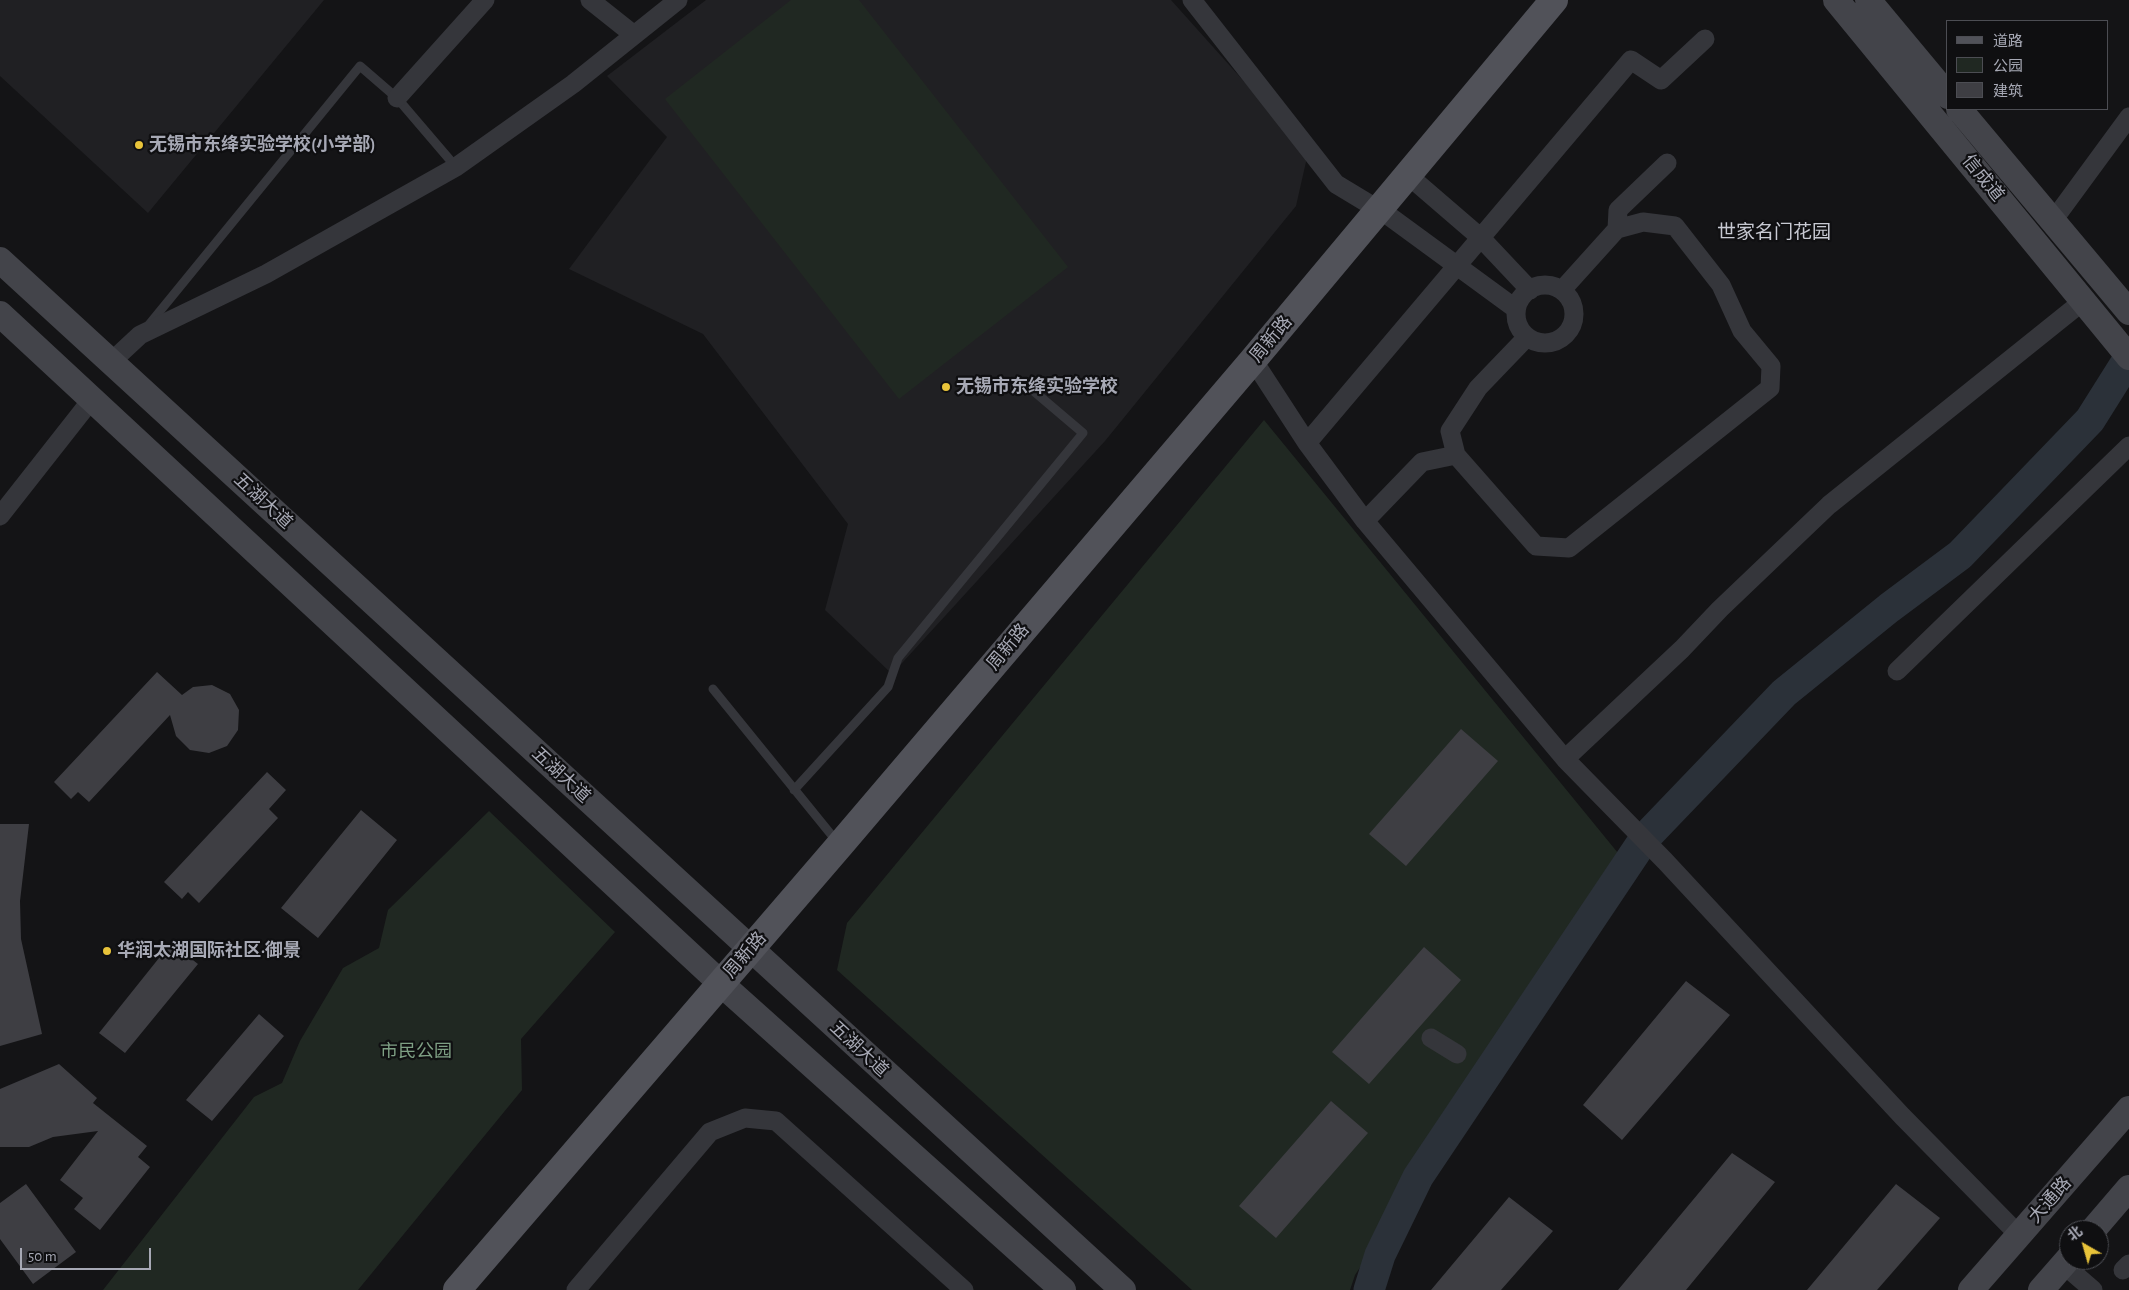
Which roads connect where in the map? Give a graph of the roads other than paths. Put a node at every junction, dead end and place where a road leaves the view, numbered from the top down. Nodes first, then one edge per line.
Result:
1 (485, 0) edge
2 (590, 0) edge
3 (678, 0) edge
4 (1192, 0) edge
5 (1554, 0) edge
6 (1567, 0) edge
7 (1868, 0) edge
8 (1847, 4) edge
9 (634, 35) junction
10 (1705, 39) dead end
11 (1946, 94) edge
12 (398, 98) junction
13 (1960, 110) edge
14 (2129, 117) edge
15 (1667, 163) dead end
16 (456, 167) junction
17 (1413, 179) junction
18 (1384, 214) junction
19 (2052, 222) junction
20 (1617, 229) junction
21 (1481, 238) junction
22 (0, 260) edge
23 (1456, 267) junction
24 (1530, 290) junction
25 (1562, 290) junction
26 (2082, 302) junction
27 (1516, 309) junction
28 (2127, 310) edge
29 (0, 314) edge
30 (140, 334) junction
31 (1527, 338) junction
32 (2129, 357) edge
33 (112, 362) junction
34 (1256, 364) junction
35 (1030, 388) dead end
36 (88, 395) junction
37 (1307, 443) junction
38 (2129, 446) edge
39 (1456, 455) junction
40 (0, 501) edge
41 (0, 516) edge
42 (1365, 521) junction
43 (1897, 671) dead end
44 (713, 689) dead end
45 (1565, 759) junction
46 (794, 790) junction
47 (840, 845) junction
48 (754, 952) junction
49 (724, 986) junction
50 (1431, 1038) dead end
51 (1457, 1054) dead end
52 (2129, 1109) edge
53 (2129, 1188) edge
54 (2102, 1220) edge
55 (2019, 1235) junction
56 (2059, 1269) edge
57 (2074, 1270) edge
58 (457, 1290) edge
59 (471, 1290) edge
60 (576, 1290) edge
61 (964, 1290) edge
62 (1063, 1290) edge
63 (1122, 1290) edge
64 (1971, 1290) edge
65 (2041, 1290) edge
66 (2093, 1290) edge

1 - 12 street
2 - 9 street
3 - 9 street
4 - 18 street
5 - 17 main road, 周新路
6 - 17 main road, 周新路
7 - 11 main road
8 - 26 main road, 信成道
9 - 16 street
10 - 21 street
12 - 16 lane
12 - 30 lane
13 - 19 main road, 信成道
14 - 19 street
15 - 20 street
16 - 30 street
17 - 18 main road, 周新路
17 - 21 street
18 - 23 street
18 - 34 main road, 周新路
19 - 28 main road, 信成道
20 - 25 street
20 - 39 street
21 - 23 street
21 - 24 street
22 - 33 main road, 五湖大道
23 - 27 street
23 - 37 street
24 - 25 street
24 - 27 street
25 - 31 street
26 - 32 main road, 信成道
26 - 45 street
27 - 31 street
29 - 36 main road
30 - 33 street
31 - 39 street
33 - 48 main road, 五湖大道
34 - 37 street
34 - 47 main road, 周新路
34 - 48 main road, 周新路
35 - 46 lane
36 - 40 street
36 - 41 street
36 - 49 main road
37 - 42 street
38 - 43 street
39 - 42 street
42 - 45 street
44 - 46 lane
45 - 55 street
46 - 47 lane
47 - 48 main road, 周新路
48 - 49 main road, 周新路
48 - 63 main road, 五湖大道
49 - 58 main road, 周新路
49 - 59 main road, 周新路
49 - 62 main road
50 - 51 street
52 - 55 main road, 大通路
53 - 54 main road
55 - 64 main road, 大通路
56 - 65 main road
57 - 66 street
60 - 61 street

